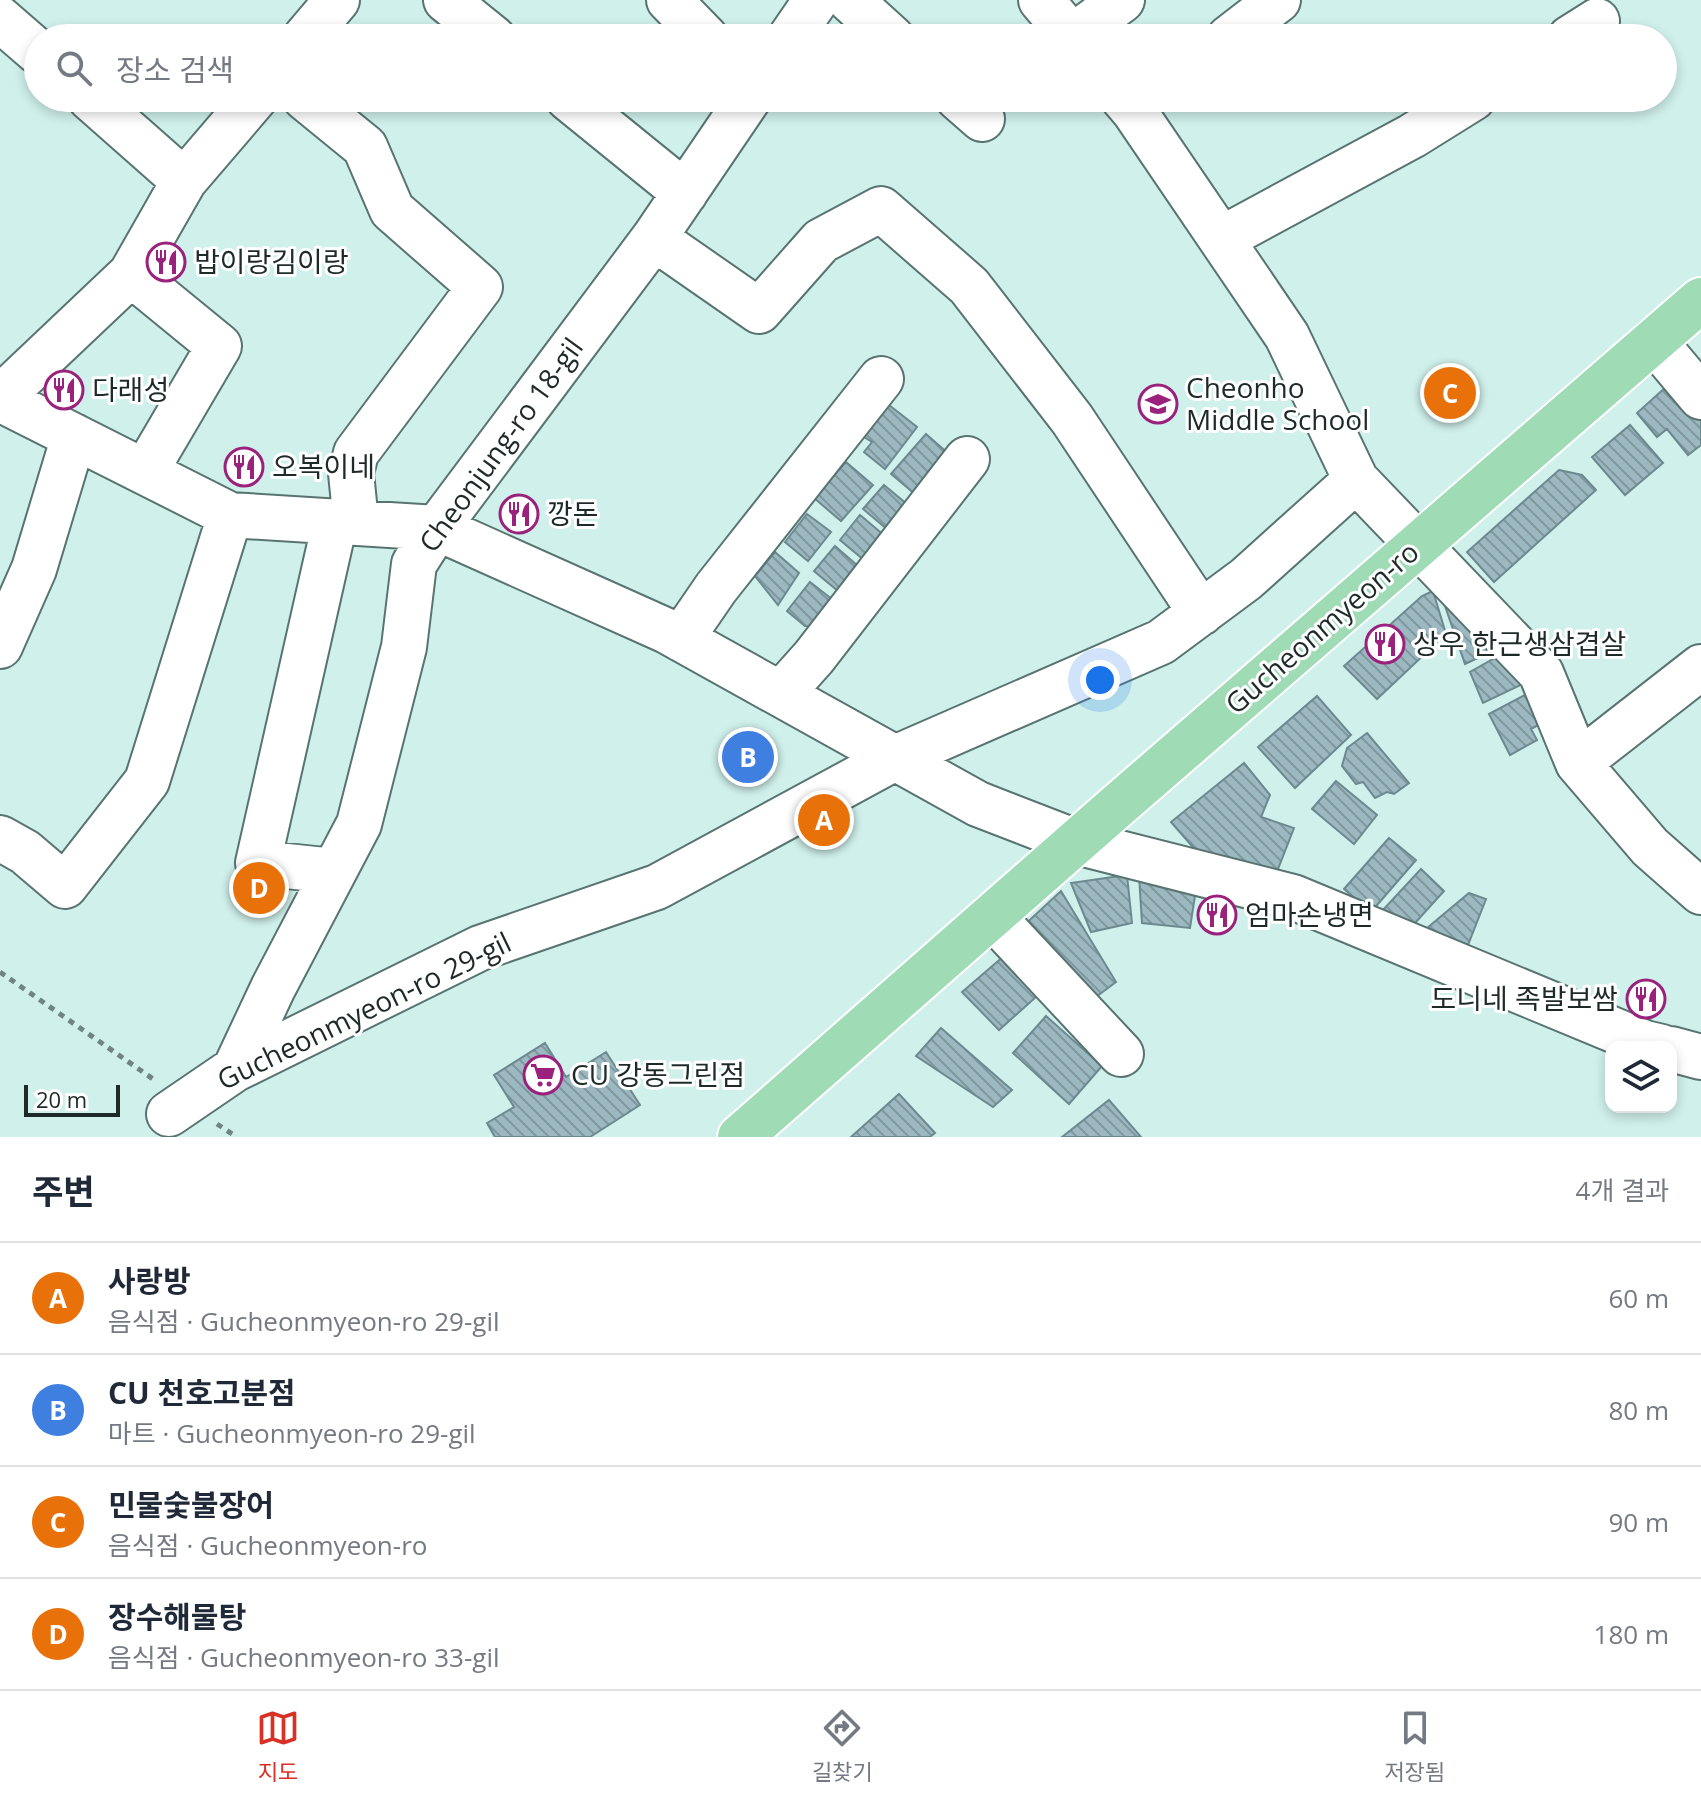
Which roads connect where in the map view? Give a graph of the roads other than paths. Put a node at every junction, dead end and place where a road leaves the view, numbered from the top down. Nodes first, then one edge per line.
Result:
1 (337, 0) edge
2 (446, 0) edge
3 (669, 0) edge
4 (816, 0) edge
5 (850, 0) edge
6 (1041, 0) edge
7 (1122, 0) edge
8 (1278, 0) edge
9 (0, 19) edge
10 (317, 24) edge
11 (476, 24) edge
12 (692, 24) edge
13 (800, 24) edge
14 (877, 24) edge
15 (1061, 24) edge
16 (1090, 24) edge
17 (1247, 24) edge
18 (24, 40) edge
19 (106, 112) edge
20 (243, 112) edge
21 (322, 112) edge
22 (585, 112) edge
23 (740, 112) edge
24 (1142, 112) edge
25 (1451, 112) edge
26 (184, 181) junction
27 (685, 193) junction
28 (654, 238) junction
29 (1221, 239) junction
30 (131, 274) junction
31 (1701, 300) edge
32 (1654, 341) junction
33 (881, 379) dead end
34 (1701, 397) edge
35 (0, 398) edge
36 (74, 436) junction
37 (967, 459) dead end
38 (145, 472) junction
39 (1356, 480) junction
40 (230, 515) junction
41 (345, 522) junction
42 (437, 528) junction
43 (1418, 545) junction
44 (1201, 613) junction
45 (681, 639) junction
46 (0, 646) edge
47 (1701, 667) edge
48 (781, 694) junction
49 (895, 758) junction
50 (1578, 763) junction
51 (0, 838) edge
52 (1076, 842) junction
53 (334, 871) junction
54 (1701, 892) edge
55 (992, 916) junction
56 (1640, 1041) edge
57 (1677, 1051) edge
58 (1121, 1054) dead end
59 (1701, 1057) edge
60 (235, 1069) junction
61 (178, 1108) road end
62 (740, 1137) edge

1 - 10 street
2 - 11 street
3 - 12 street
4 - 13 street
5 - 14 street
6 - 15 street
7 - 16 street
8 - 17 street
9 - 18 street
19 - 26 street
20 - 26 street
21 - 41 street
22 - 27 street
23 - 27 street, Cheonjung-ro 18-gil
24 - 29 street
25 - 29 street
26 - 30 street
27 - 28 street, Cheonjung-ro 18-gil
28 - 42 street, Cheonjung-ro 18-gil
28 - 44 street
29 - 39 street
30 - 35 street
30 - 38 street
31 - 32 main road, Gucheonmyeon-ro
32 - 34 street
32 - 43 main road, Gucheonmyeon-ro
33 - 45 street
35 - 36 street
36 - 38 street
36 - 46 street
37 - 48 street
38 - 40 street
39 - 43 street
39 - 44 street, Gucheonmyeon-ro 29-gil
40 - 41 street
40 - 51 street
41 - 42 street
41 - 53 street
42 - 45 street
42 - 53 street, Cheonjung-ro 18-gil
43 - 50 street
43 - 52 main road, Gucheonmyeon-ro
44 - 49 street, Gucheonmyeon-ro 29-gil
45 - 48 street
47 - 50 street
48 - 49 street
49 - 52 street
49 - 60 street, Gucheonmyeon-ro 29-gil
50 - 54 street
52 - 55 main road, Gucheonmyeon-ro
52 - 56 street
53 - 60 street, Cheonjung-ro 18-gil
55 - 58 street
55 - 62 main road, Gucheonmyeon-ro
57 - 59 street
60 - 61 street, Gucheonmyeon-ro 29-gil

